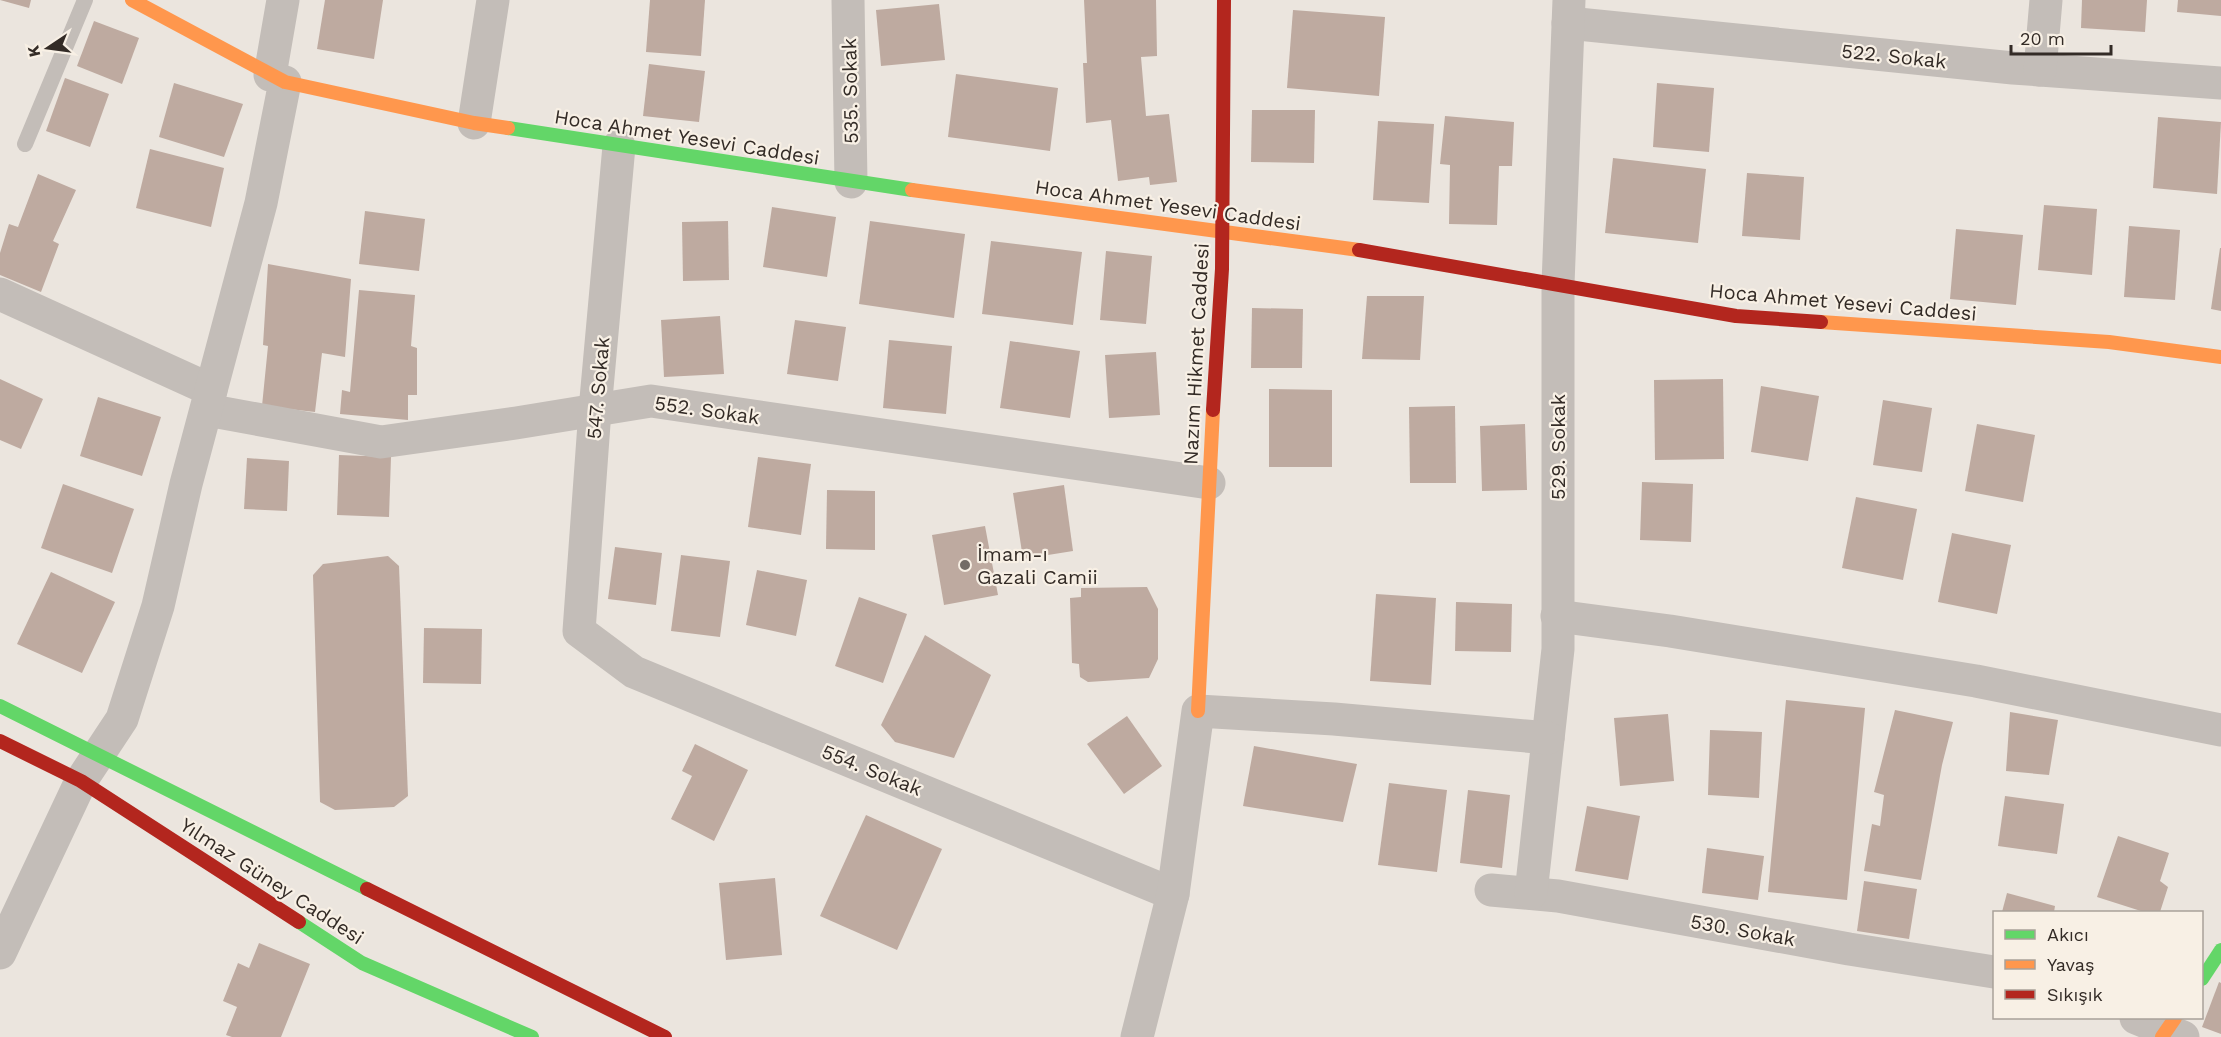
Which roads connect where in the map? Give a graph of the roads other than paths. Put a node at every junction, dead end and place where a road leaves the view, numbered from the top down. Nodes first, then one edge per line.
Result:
1 (85, 0) edge
2 (132, 0) edge
3 (283, 0) edge
4 (493, 0) edge
5 (848, 0) edge
6 (1224, 0) edge
7 (2046, 0) edge
8 (1568, 12) edge
9 (2040, 70) junction
10 (278, 79) junction
11 (2221, 82) edge
12 (474, 123) junction
13 (25, 144) dead end
14 (619, 146) junction
15 (851, 182) junction
16 (1222, 231) junction
17 (1558, 284) junction
18 (0, 294) edge
19 (2221, 357) edge
20 (209, 400) junction
21 (595, 410) junction
22 (1209, 483) junction
23 (1557, 616) junction
24 (579, 631) joint
25 (0, 706) edge
26 (1198, 711) junction
27 (2221, 730) edge
28 (1548, 738) junction
29 (0, 741) edge
30 (99, 754) junction
31 (81, 781) junction
32 (1491, 890) dead end
33 (1532, 893) junction
34 (1173, 894) junction
35 (2221, 950) edge
36 (0, 953) edge
37 (1993, 972) edge
38 (2203, 977) edge
39 (2142, 1019) edge
40 (2172, 1030) edge
41 (532, 1037) edge
42 (665, 1037) edge
43 (1137, 1037) edge

1 - 13 lane
2 - 10 street, Hoca Ahmet Yesevi Caddesi
3 - 10 street
4 - 12 street
5 - 15 street, 535. Sokak
6 - 16 street, Nazım Hikmet Caddesi
7 - 9 street
8 - 9 street, 522. Sokak
8 - 17 street, 529. Sokak
9 - 11 street, 522. Sokak
10 - 12 street, Hoca Ahmet Yesevi Caddesi
10 - 20 street
12 - 14 street, Hoca Ahmet Yesevi Caddesi
14 - 15 street, Hoca Ahmet Yesevi Caddesi
14 - 21 street, 547. Sokak
15 - 16 street, Hoca Ahmet Yesevi Caddesi
16 - 17 street, Hoca Ahmet Yesevi Caddesi
16 - 22 street, Nazım Hikmet Caddesi
17 - 19 street, Hoca Ahmet Yesevi Caddesi
17 - 23 street, 529. Sokak
18 - 20 street, 552. Sokak
20 - 21 street, 552. Sokak
20 - 30 street
21 - 22 street, 552. Sokak
21 - 24 street, 547. Sokak
22 - 26 street, Nazım Hikmet Caddesi
23 - 27 street
23 - 28 street, 529. Sokak
24 - 34 street, 554. Sokak
25 - 30 street
26 - 28 street
26 - 34 street
28 - 33 street, 529. Sokak
29 - 31 street, Yılmaz Güney Caddesi
30 - 31 street
30 - 42 street
31 - 36 street
31 - 41 street, Yılmaz Güney Caddesi
32 - 33 street, 530. Sokak
33 - 37 street, 530. Sokak
34 - 43 street
35 - 38 street
39 - 40 street

